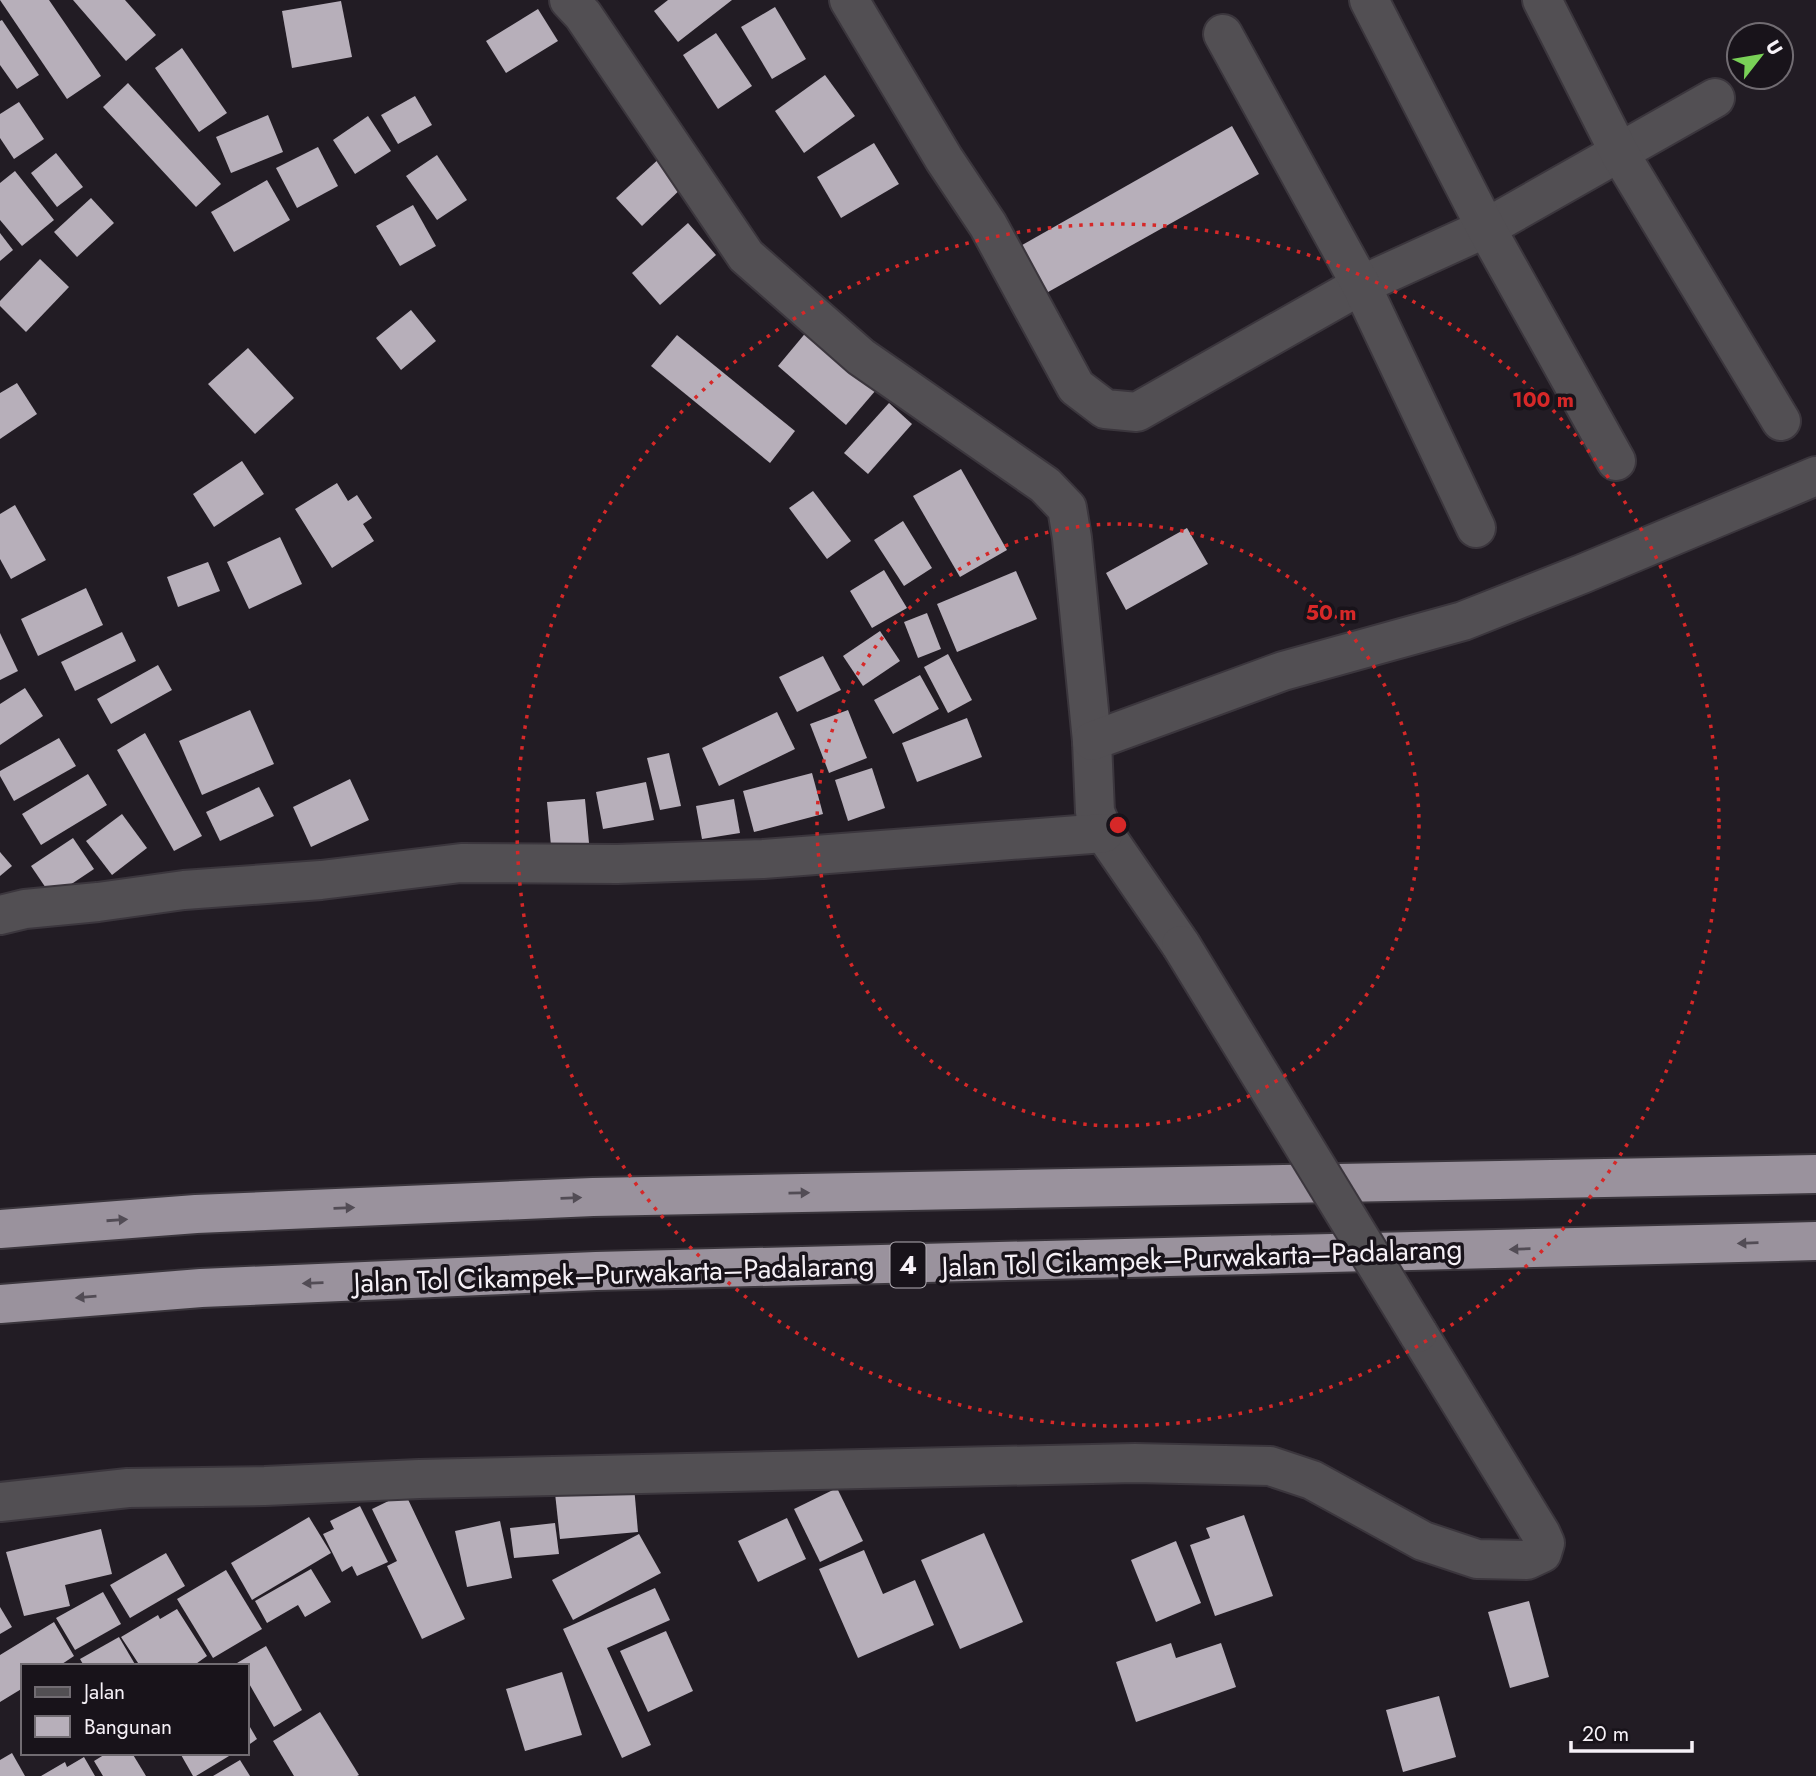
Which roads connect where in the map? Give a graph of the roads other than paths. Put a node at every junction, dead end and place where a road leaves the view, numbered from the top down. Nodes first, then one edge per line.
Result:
1 (569, 0) edge
2 (849, 0) edge
3 (1369, 0) edge
4 (1542, 0) edge
5 (1223, 34) dead end
6 (1715, 98) dead end
7 (1620, 154) junction
8 (1486, 228) junction
9 (1361, 285) junction
10 (1781, 421) dead end
11 (1616, 461) dead end
12 (1816, 476) edge
13 (1476, 528) dead end
14 (1093, 740) junction
15 (1104, 833) junction
16 (0, 915) edge
17 (1816, 1174) edge
18 (0, 1229) edge
19 (1816, 1241) edge
20 (0, 1304) edge
21 (0, 1502) edge

1 - 14 street
2 - 9 street
3 - 8 street
4 - 7 street
5 - 9 street
6 - 7 street
7 - 8 street
7 - 10 street
8 - 9 street
8 - 11 street
9 - 13 street
12 - 14 street
14 - 15 street
15 - 16 street
15 - 21 street, bridge
18 -> 17 highway
19 -> 20 highway, Jalan Tol Cikampek–Purwakarta–Padalarang / 4

